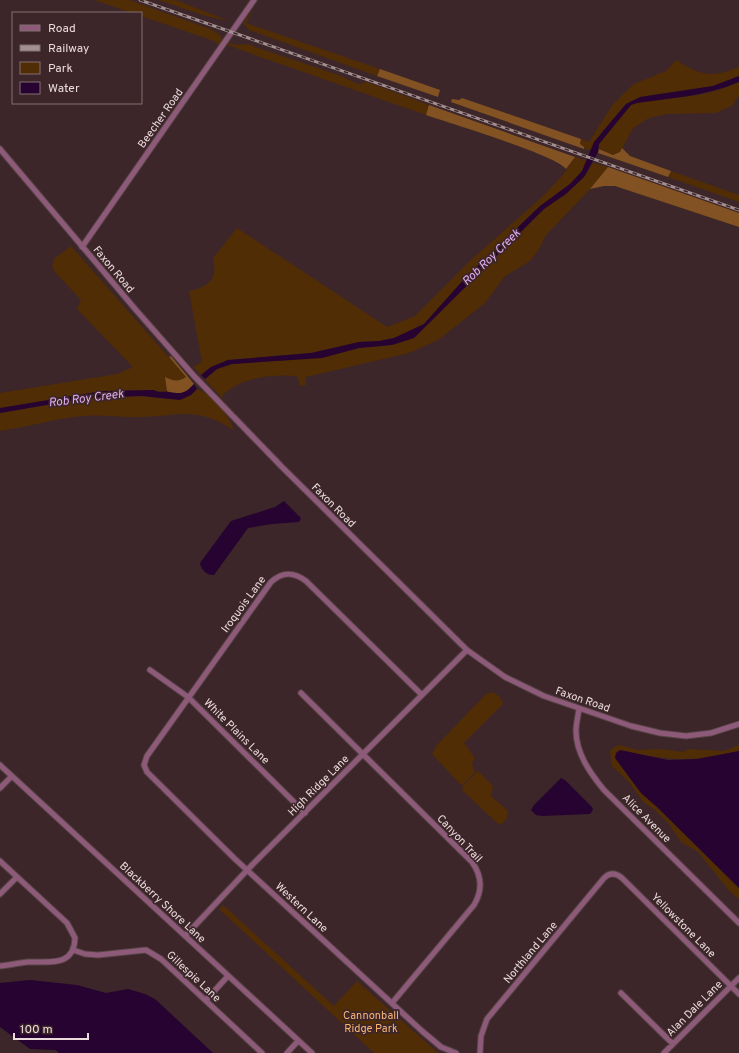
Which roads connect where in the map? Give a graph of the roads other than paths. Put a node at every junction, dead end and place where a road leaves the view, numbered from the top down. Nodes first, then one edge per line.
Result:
1 (254, 0) edge
2 (0, 149) edge
3 (82, 247) junction
4 (467, 650) junction
5 (150, 670) dead end
6 (302, 694) dead end
7 (422, 695) junction
8 (188, 697) junction
9 (579, 709) junction
10 (739, 724) edge
11 (363, 754) junction
12 (0, 765) edge
13 (144, 765) joint
14 (12, 776) junction
15 (0, 788) edge
16 (305, 812) junction
17 (0, 861) edge
18 (248, 870) junction
19 (613, 874) joint
20 (17, 877) junction
21 (0, 894) edge
22 (739, 923) edge
23 (185, 936) junction
24 (73, 950) junction
25 (0, 966) edge
26 (228, 976) junction
27 (739, 978) edge
28 (731, 986) junction
29 (621, 993) dead end
30 (739, 994) edge
31 (206, 1000) junction
32 (392, 1003) junction
33 (298, 1041) junction
34 (672, 1044) junction
35 (262, 1053) edge
36 (287, 1053) edge
37 (312, 1053) edge
38 (456, 1053) edge
39 (480, 1053) edge
40 (664, 1053) edge

1 - 3 street, Beecher Road
2 - 3 street, Faxon Road
3 - 4 street, Faxon Road
4 - 7 street, High Ridge Lane
4 - 9 street, Faxon Road
5 - 8 street, White Plains Lane
6 - 11 street, Canyon Trail
7 - 8 street, Iroquois Lane
7 - 11 street, High Ridge Lane
8 - 13 street, Iroquois Lane
8 - 16 street, White Plains Lane
9 - 10 street, Faxon Road
9 - 22 street, Alice Avenue
11 - 16 street, High Ridge Lane
11 - 32 street, Canyon Trail
12 - 14 street, Blackberry Shore Lane
13 - 18 street, Western Lane
14 - 15 street
14 - 23 street, Blackberry Shore Lane
16 - 18 street, High Ridge Lane
17 - 20 street
18 - 23 street, High Ridge Lane
18 - 32 street, Western Lane
19 - 28 street, Yellowstone Lane
19 - 39 street, Northland Lane
20 - 21 street
20 - 24 street
23 - 26 street, Blackberry Shore Lane
24 - 25 street
24 - 31 street, Gillespie Lane
26 - 31 street
26 - 33 street, Blackberry Shore Lane
27 - 28 street, Alan Dale Lane
28 - 30 street, Yellowstone Lane
28 - 34 street, Alan Dale Lane
29 - 34 street
31 - 35 street, Gillespie Lane
32 - 38 street, Western Lane
33 - 36 street
33 - 37 street, Blackberry Shore Lane
34 - 40 street, Alan Dale Lane

